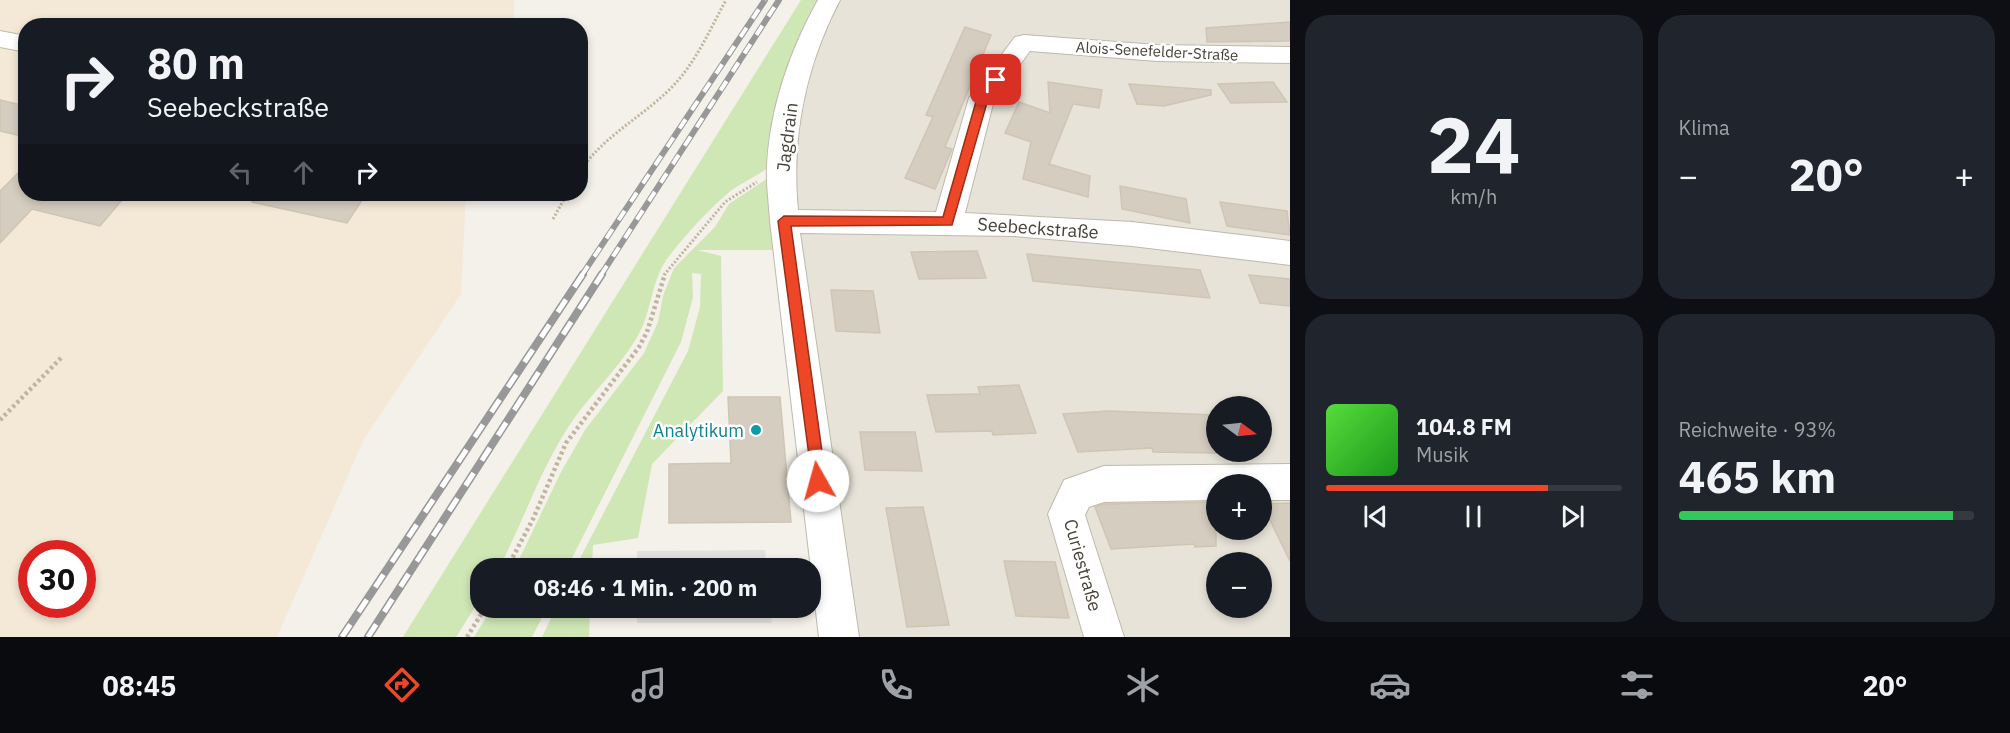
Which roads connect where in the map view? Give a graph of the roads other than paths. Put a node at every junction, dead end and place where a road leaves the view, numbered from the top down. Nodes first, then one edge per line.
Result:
1 (829, 0) edge
2 (0, 39) edge
3 (18, 42) edge
4 (1290, 55) edge
5 (784, 221) junction
6 (948, 222) junction
7 (1290, 254) edge
8 (1290, 482) edge
9 (839, 637) edge
10 (1104, 637) edge

1 - 5 street, Jagdrain
2 - 3 street
4 - 6 street, Alois-Senefelder-Straße
5 - 6 street, Seebeckstraße
5 - 9 street, Jagdrain
6 - 7 street, Seebeckstraße
8 - 10 street, Curiestraße

